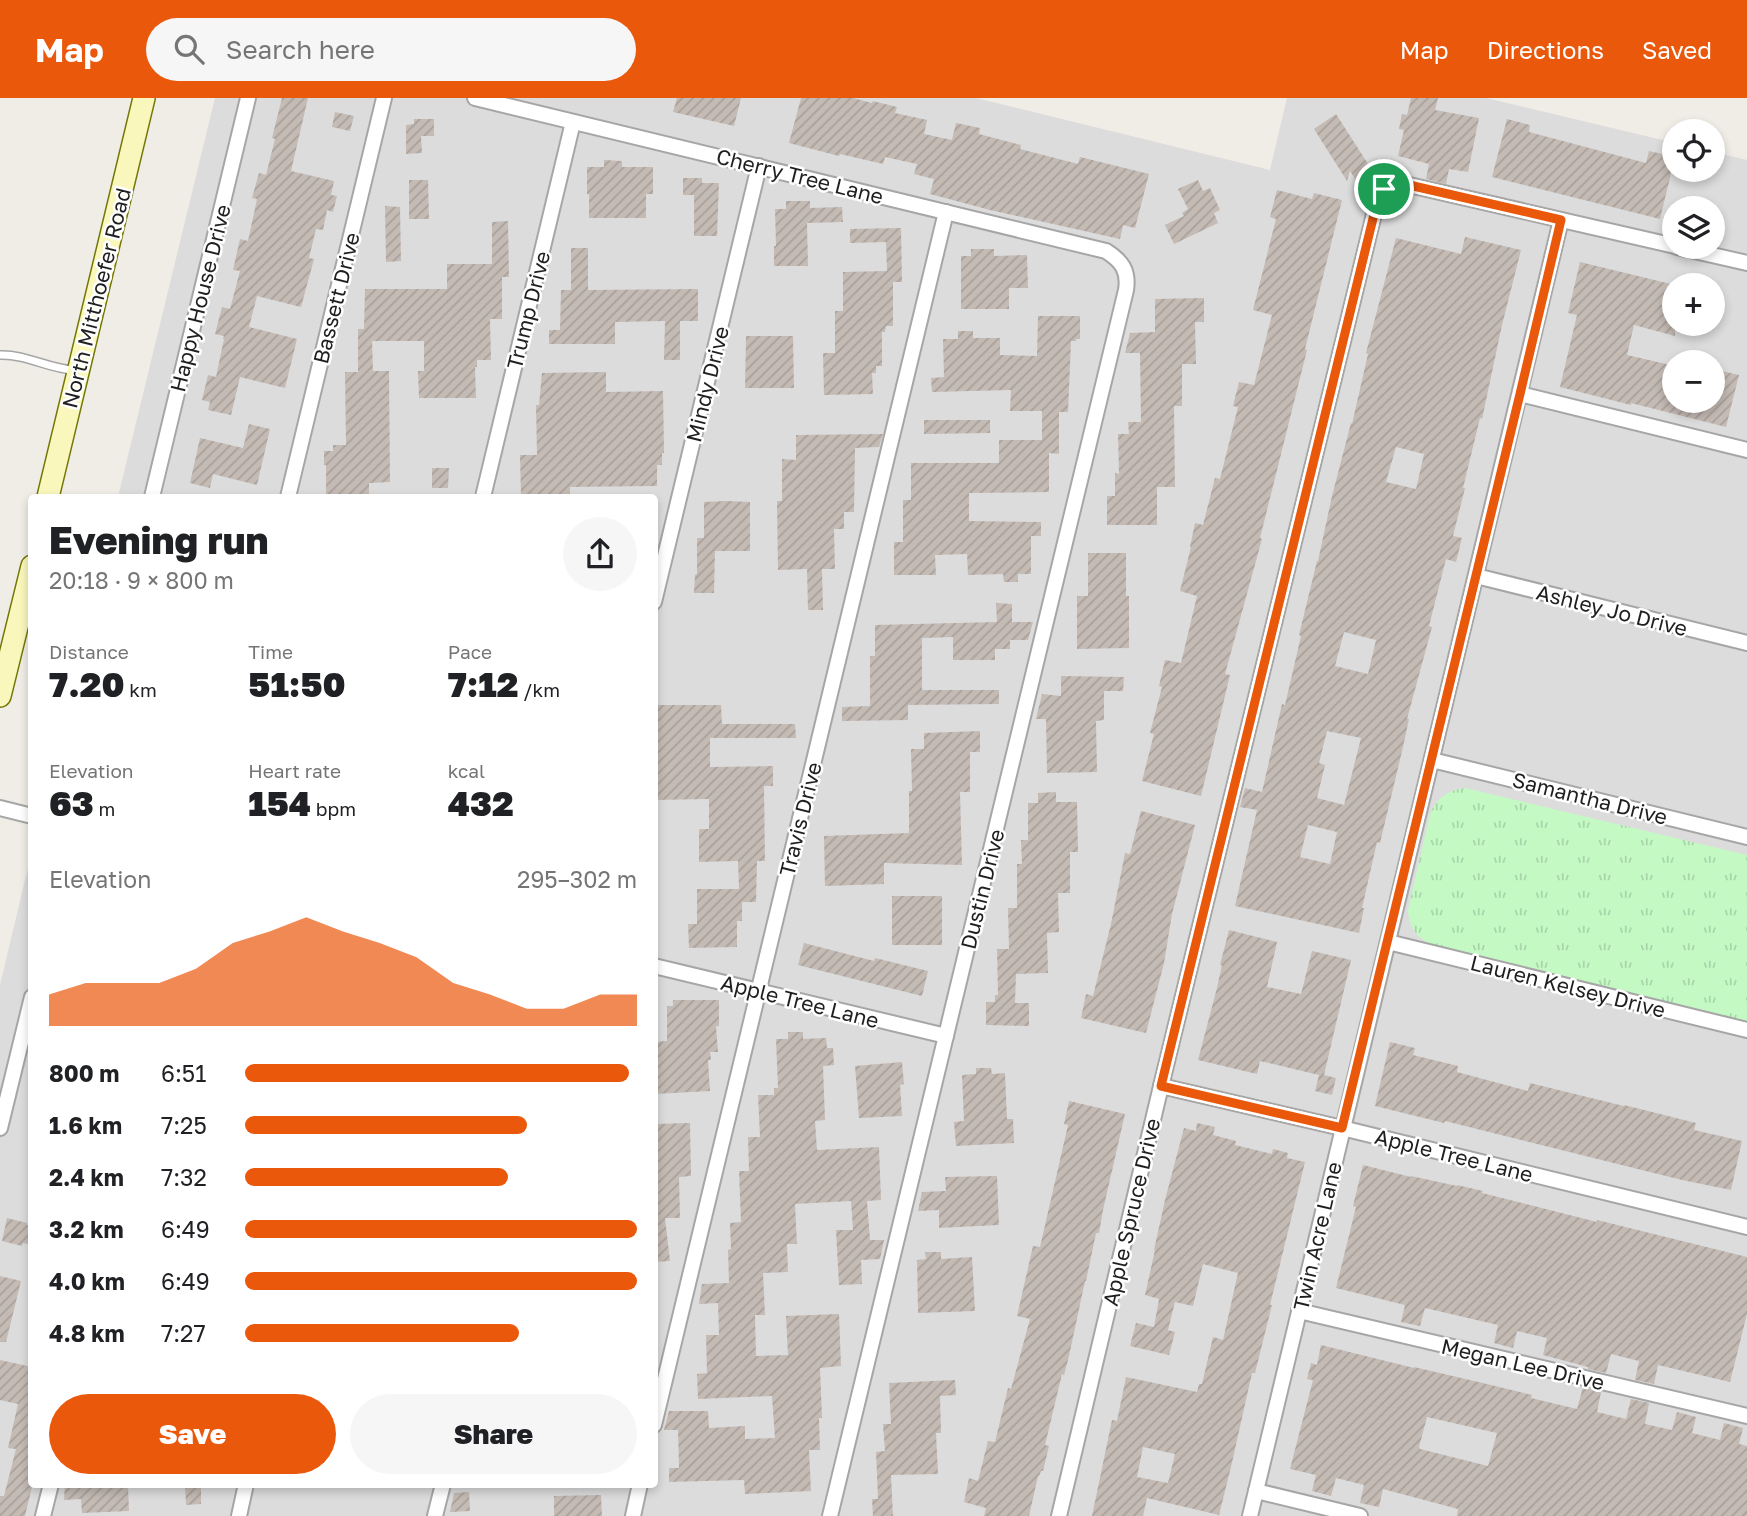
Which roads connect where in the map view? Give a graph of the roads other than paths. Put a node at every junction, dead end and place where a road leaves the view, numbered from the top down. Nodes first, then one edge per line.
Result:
1 (144, 98) edge
2 (248, 98) edge
3 (384, 98) edge
4 (475, 98) edge
5 (573, 122) junction
6 (759, 166) junction
7 (946, 212) junction
8 (1561, 220) junction
9 (1662, 244) edge
10 (1725, 258) edge
11 (1121, 262) joint
12 (1747, 263) edge
13 (0, 355) edge
14 (78, 371) junction
15 (1520, 394) junction
16 (1747, 450) edge
17 (49, 494) edge
18 (153, 494) edge
19 (289, 494) edge
20 (484, 494) edge
21 (1476, 576) junction
22 (28, 582) edge
23 (658, 585) edge
24 (1747, 643) edge
25 (0, 696) edge
26 (1432, 760) junction
27 (0, 808) edge
28 (28, 815) edge
29 (1747, 837) edge
30 (1388, 942) junction
31 (658, 966) edge
32 (759, 991) junction
33 (28, 1013) edge
34 (1747, 1030) edge
35 (946, 1036) junction
36 (1161, 1086) junction
37 (0, 1128) edge
38 (1342, 1128) junction
39 (1747, 1227) edge
40 (1298, 1311) junction
41 (658, 1408) edge
42 (1747, 1416) edge
43 (50, 1488) edge
44 (245, 1488) edge
45 (442, 1488) edge
46 (639, 1488) edge
47 (1256, 1491) junction
48 (43, 1516) edge
49 (239, 1516) edge
50 (435, 1516) edge
51 (633, 1516) edge
52 (830, 1516) edge
53 (1059, 1516) edge
54 (1250, 1516) edge
55 (1360, 1516) edge

1 - 14 main road, North Mitthoefer Road
2 - 18 street, Happy House Drive
3 - 19 street, Bassett Drive
4 - 5 street, Cherry Tree Lane
5 - 6 street, Cherry Tree Lane
5 - 20 street, Trump Drive
6 - 7 street, Cherry Tree Lane
6 - 23 street, Mindy Drive
7 - 11 street, Cherry Tree Lane
7 - 32 street, Travis Drive
8 - 9 street
8 - 15 street, Twin Acre Lane
8 - 36 street, Apple Spruce Drive
10 - 12 street
11 - 35 street, Dustin Drive
13 - 14 lane
14 - 17 main road, North Mitthoefer Road
15 - 16 street
15 - 21 street, Twin Acre Lane
21 - 24 street, Ashley Jo Drive
21 - 26 street, Twin Acre Lane
22 - 25 main road
26 - 29 street, Samantha Drive
26 - 30 street, Twin Acre Lane
27 - 28 street
30 - 34 street, Lauren Kelsey Drive
30 - 38 street, Twin Acre Lane
31 - 32 street, Apple Tree Lane
32 - 35 street, Apple Tree Lane
32 - 41 street, Travis Drive
33 - 37 street
35 - 52 street, Dustin Drive
36 - 38 street, Apple Tree Lane
36 - 53 street, Apple Spruce Drive
38 - 39 street, Apple Tree Lane
38 - 40 street, Twin Acre Lane
40 - 42 street, Megan Lee Drive
40 - 47 street, Twin Acre Lane
43 - 48 street
44 - 49 street
45 - 50 street
46 - 51 street
47 - 54 street, Twin Acre Lane
47 - 55 street

